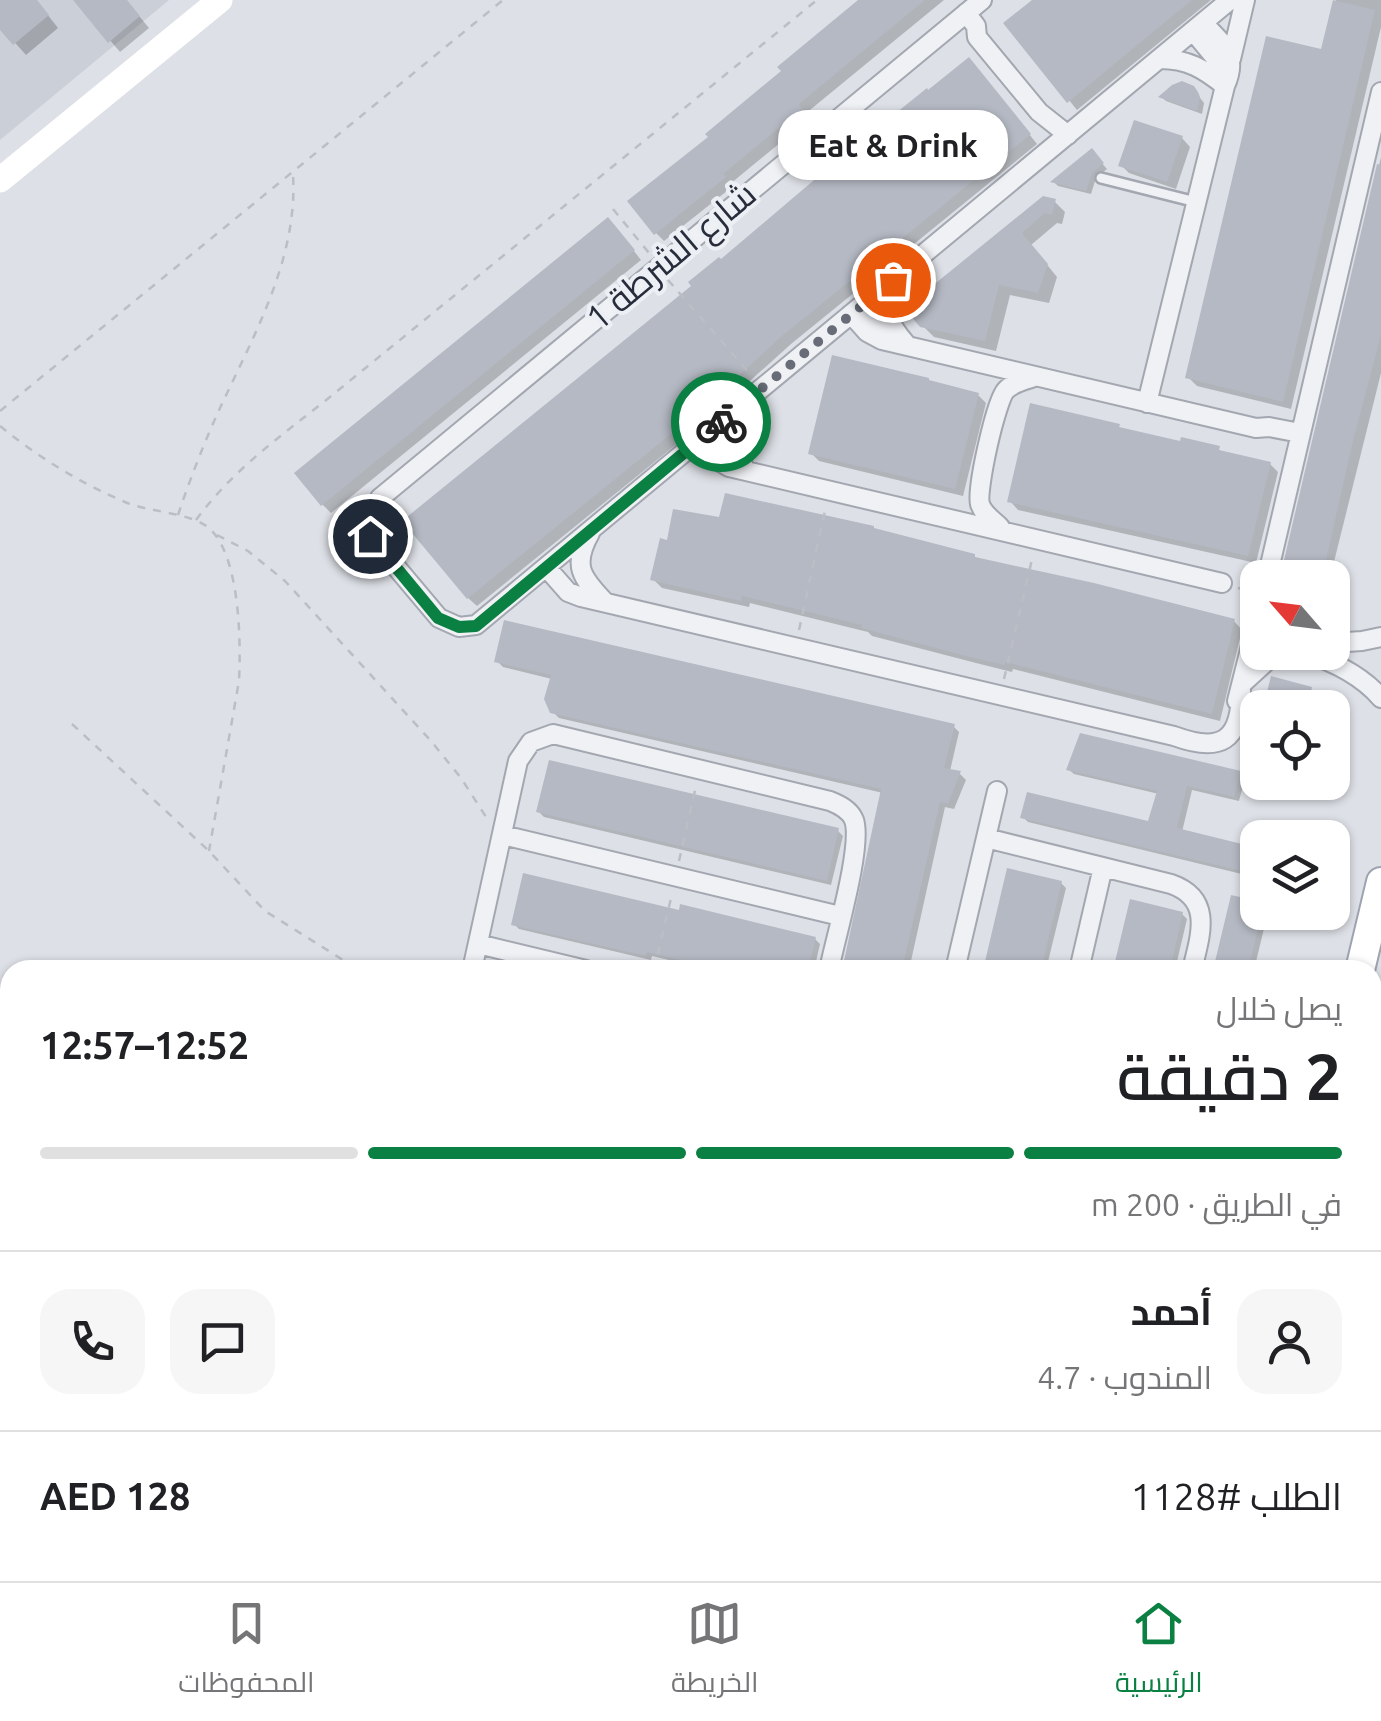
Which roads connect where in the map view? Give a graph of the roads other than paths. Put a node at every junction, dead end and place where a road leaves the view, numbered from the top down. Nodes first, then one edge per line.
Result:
1 (193, 0) edge
2 (220, 0) edge
3 (982, 0) edge
4 (1230, 0) edge
5 (1245, 0) edge
6 (960, 18) junction
7 (1198, 27) junction
8 (1160, 59) junction
9 (1230, 59) junction
10 (1225, 86) junction
11 (1381, 92) edge
12 (1063, 139) junction
13 (0, 159) edge
14 (1101, 178) dead end
15 (0, 180) edge
16 (1196, 202) junction
17 (893, 280) junction
18 (857, 309) junction
19 (875, 337) junction
20 (816, 342) junction
21 (901, 343) junction
22 (1035, 377) junction
23 (1147, 403) junction
24 (734, 411) junction
25 (703, 436) junction
26 (1299, 438) junction
27 (669, 464) junction
28 (737, 468) junction
29 (593, 528) junction
30 (1004, 531) junction
31 (1271, 560) edge
32 (552, 563) junction
33 (1230, 585) road end
34 (518, 592) junction
35 (568, 592) junction
36 (597, 600) junction
37 (1381, 637) edge
38 (1350, 642) edge
39 (1246, 670) edge
40 (1258, 670) edge
41 (1346, 670) edge
42 (1242, 687) junction
43 (1381, 698) edge
44 (997, 791) dead end
45 (503, 835) junction
46 (986, 838) junction
47 (1103, 867) junction
48 (1381, 882) edge
49 (840, 916) junction
50 (478, 944) junction
51 (474, 960) edge
52 (544, 960) edge
53 (831, 960) edge
54 (957, 960) edge
55 (1081, 960) edge
56 (1194, 960) edge
57 (1362, 960) edge

1 - 13 street
2 - 15 street
3 - 6 street, شارع الشرطة 1
4 - 7 street
5 - 9 street
6 - 12 street
6 - 34 street, شارع الشرطة 1
7 - 8 street
7 - 9 street
7 - 10 street
8 - 10 street
8 - 12 street
9 - 10 street
10 - 16 street
11 - 26 street
12 - 17 street
14 - 16 lane
16 - 23 street
17 - 18 street
17 - 21 street
18 - 19 street
18 - 20 street
18 - 21 street
19 - 20 street
19 - 21 street
20 - 24 street
21 - 22 street
22 - 23 street
22 - 30 street
23 - 26 street
24 - 25 street
24 - 28 street
25 - 27 street
25 - 28 street
26 - 31 street
27 - 28 street
27 - 29 street
28 - 30 street
29 - 32 street
29 - 36 street
30 - 33 street
32 - 34 street
32 - 35 street
32 - 36 street
34 - 35 street
35 - 36 street
36 - 42 street
37 - 38 street
39 - 42 street
40 - 42 street
41 - 43 street
44 - 46 street
45 - 49 street
45 - 49 street
45 - 50 street
46 - 47 street
46 - 54 street
47 - 55 street
47 - 56 street
48 - 57 main road
49 - 53 street
50 - 51 street
50 - 52 street

